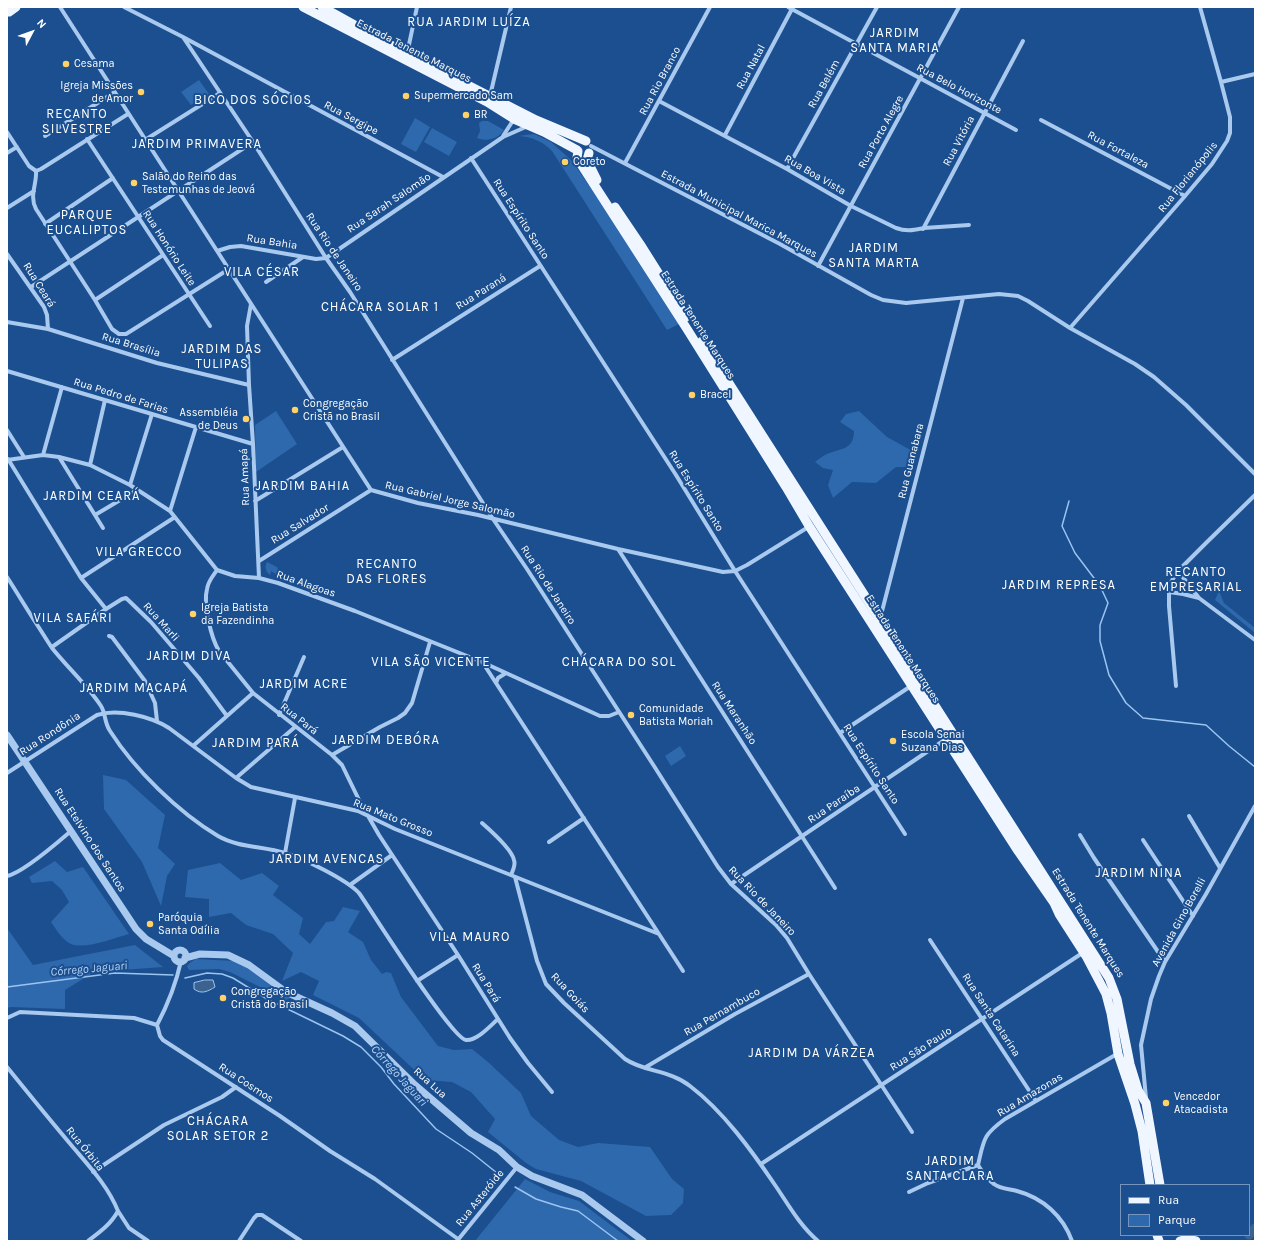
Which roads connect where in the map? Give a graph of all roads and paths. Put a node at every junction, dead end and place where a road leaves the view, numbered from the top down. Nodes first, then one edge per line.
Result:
1 (20, 7) edge
2 (60, 7) edge
3 (124, 7) edge
4 (303, 7) edge
5 (322, 7) edge
6 (417, 7) edge
7 (511, 7) edge
8 (710, 7) edge
9 (877, 7) edge
10 (959, 7) edge
11 (1200, 7) edge
12 (791, 8) edge
13 (11, 11) edge
14 (183, 37) junction
15 (1023, 41) dead end
16 (857, 44) junction
17 (407, 54) junction
18 (1255, 74) edge
19 (920, 79) junction
20 (1221, 82) junction
21 (114, 92) junction
22 (220, 93) junction
23 (490, 96) junction
24 (660, 101) junction
25 (984, 113) junction
26 (128, 114) junction
27 (514, 119) junction
28 (536, 120) junction
29 (1041, 120) dead end
30 (528, 126) junction
31 (1016, 130) dead end
32 (7, 132) edge
33 (724, 135) junction
34 (45, 136) dead end
35 (503, 136) junction
36 (87, 140) junction
37 (145, 140) junction
38 (253, 142) junction
39 (17, 147) junction
40 (589, 148) junction
41 (578, 151) junction
42 (7, 154) edge
43 (471, 158) junction
44 (625, 164) junction
45 (787, 169) junction
46 (36, 171) junction
47 (443, 177) junction
48 (113, 178) junction
49 (178, 190) junction
50 (34, 191) junction
51 (1186, 196) junction
52 (851, 206) junction
53 (7, 208) edge
54 (138, 217) junction
55 (45, 224) junction
56 (969, 226) dead end
57 (923, 228) junction
58 (217, 251) junction
59 (7, 254) edge
60 (163, 254) junction
61 (303, 256) junction
62 (326, 258) junction
63 (70, 261) junction
64 (540, 266) junction
65 (818, 266) junction
66 (229, 270) junction
67 (266, 282) dead end
68 (31, 287) junction
69 (189, 294) junction
70 (962, 298) junction
71 (96, 300) junction
72 (251, 304) junction
73 (7, 322) edge
74 (210, 326) dead end
75 (1070, 328) junction
76 (48, 329) junction
77 (392, 360) junction
78 (7, 371) edge
79 (249, 385) junction
80 (62, 387) junction
81 (106, 400) junction
82 (152, 414) junction
83 (196, 427) junction
84 (7, 430) edge
85 (253, 444) junction
86 (343, 447) junction
87 (43, 455) junction
88 (24, 457) junction
89 (59, 457) junction
90 (7, 459) edge
91 (90, 465) junction
92 (1255, 474) edge
93 (130, 485) junction
94 (137, 490) junction
95 (371, 490) junction
96 (1255, 495) edge
97 (255, 501) junction
98 (170, 511) junction
99 (95, 515) junction
100 (175, 517) junction
101 (493, 519) junction
102 (813, 524) junction
103 (103, 528) dead end
104 (618, 549) junction
105 (259, 561) junction
106 (217, 570) junction
107 (735, 571) junction
108 (1178, 572) junction
109 (7, 576) edge
110 (81, 578) junction
111 (259, 578) junction
112 (1169, 592) junction
113 (1200, 598) junction
114 (106, 609) junction
115 (876, 622) junction
116 (109, 636) dead end
117 (1255, 640) edge
118 (430, 642) junction
119 (52, 647) junction
120 (304, 658) dead end
121 (482, 662) junction
122 (506, 673) junction
123 (496, 683) junction
124 (911, 686) junction
125 (1176, 686) dead end
126 (253, 693) junction
127 (618, 712) junction
128 (104, 713) junction
129 (279, 714) junction
130 (227, 716) junction
131 (157, 721) junction
132 (295, 727) junction
133 (840, 733) junction
134 (7, 735) edge
135 (946, 739) junction
136 (193, 746) junction
137 (332, 755) junction
138 (25, 762) junction
139 (7, 773) edge
140 (236, 778) junction
141 (874, 787) junction
142 (295, 798) junction
143 (1255, 806) edge
144 (368, 816) junction
145 (1189, 816) dead end
146 (584, 818) junction
147 (482, 823) dead end
148 (71, 831) junction
149 (905, 834) dead end
150 (1080, 835) dead end
151 (802, 836) junction
152 (1142, 840) dead end
153 (548, 842) dead end
154 (285, 853) junction
155 (392, 855) junction
156 (1220, 868) junction
157 (7, 876) edge
158 (513, 876) junction
159 (350, 884) junction
160 (731, 884) junction
161 (835, 888) dead end
162 (1193, 916) junction
163 (659, 934) junction
164 (930, 940) dead end
165 (1087, 950) junction
166 (458, 955) junction
167 (181, 956) junction
168 (1165, 962) junction
169 (683, 972) dead end
170 (809, 974) junction
171 (417, 981) junction
172 (7, 1018) edge
173 (498, 1019) junction
174 (982, 1019) junction
175 (157, 1025) junction
176 (1118, 1054) junction
177 (7, 1067) edge
178 (646, 1067) junction
179 (881, 1086) junction
180 (236, 1087) junction
181 (552, 1092) dead end
182 (1036, 1101) junction
183 (1146, 1103) junction
184 (912, 1132) dead end
185 (761, 1164) junction
186 (978, 1165) junction
187 (517, 1167) junction
188 (93, 1172) junction
189 (1150, 1184) edge
190 (1160, 1184) edge
191 (909, 1192) dead end
192 (118, 1211) junction
193 (457, 1240) edge
194 (88, 1241) edge
195 (148, 1241) edge
196 (239, 1241) edge
197 (301, 1241) edge
198 (643, 1241) edge
199 (818, 1241) edge
200 (1072, 1241) edge

1 - 13 street
2 - 21 street, Rua Gabriel Jorge Salomão
3 - 14 street, Rua Sergipe
4 - 27 main road, Estrada Tenente Marques
5 - 17 main road, Estrada Tenente Marques
6 - 17 street
7 - 23 street
8 - 24 street, Rua Rio Branco
9 - 16 street, Rua Belém
10 - 19 street, Rua Porto Alegre
11 - 20 street, Rua Florianópolis
12 - 16 street, Rua Belo Horizonte
12 - 33 street, Rua Natal
14 - 22 street, Rua Rio de Janeiro
14 - 47 street, Rua Sergipe
15 - 25 street, Rua Vitória
16 - 19 street, Rua Belo Horizonte
16 - 45 street, Rua Belém
17 - 23 main road, Estrada Tenente Marques
18 - 20 street
19 - 25 street, Rua Belo Horizonte
19 - 52 street, Rua Porto Alegre
20 - 51 street, Rua Florianópolis
21 - 26 street, Rua Gabriel Jorge Salomão
21 - 34 street
22 - 37 street
22 - 38 street, Rua Rio de Janeiro
23 - 28 main road, Estrada Tenente Marques
24 - 33 street, Rua Boa Vista
24 - 44 street, Rua Rio Branco
25 - 31 street, Rua Belo Horizonte
25 - 57 street, Rua Vitória
26 - 36 street
26 - 37 street, Rua Gabriel Jorge Salomão
27 - 28 main road
27 - 30 main road, Estrada Tenente Marques
27 - 35 street
28 - 40 main road, Estrada Tenente Marques
29 - 51 street, Rua Fortaleza
30 - 35 street
30 - 41 main road, Estrada Tenente Marques
32 - 39 street
33 - 45 street, Rua Boa Vista
35 - 43 street
36 - 46 street
36 - 48 street, Rua Honório Leite
37 - 49 street, Rua Gabriel Jorge Salomão
38 - 49 street
38 - 62 street, Rua Rio de Janeiro
39 - 42 street
39 - 46 street
40 - 41 main road
40 - 44 street, Estrada Municipal Marica Marques
40 - 102 main road, Estrada Tenente Marques
41 - 102 main road, Estrada Tenente Marques
43 - 47 street
43 - 64 street, Rua Espírito Santo
44 - 65 street, Estrada Municipal Marica Marques
45 - 52 street, Rua Boa Vista
46 - 50 street
47 - 62 street, Rua Sarah Salomão
48 - 54 street, Rua Honório Leite
48 - 55 street
49 - 54 street
49 - 58 street, Rua Gabriel Jorge Salomão
50 - 53 street
50 - 55 street
51 - 75 street, Rua Florianópolis
52 - 57 street, Rua Boa Vista
52 - 65 street, Rua Porto Alegre
54 - 60 street, Rua Honório Leite
54 - 63 street
55 - 63 street
56 - 57 street, Rua Boa Vista
58 - 61 street, Rua Bahia
58 - 66 street, Rua Gabriel Jorge Salomão
59 - 68 street, Rua Ceará
60 - 69 street, Rua Honório Leite
60 - 71 street
61 - 62 street, Rua Bahia
61 - 67 street
62 - 77 street, Rua Rio de Janeiro
63 - 68 street
63 - 71 street
64 - 77 street, Rua Paraná
64 - 107 street, Rua Espírito Santo
65 - 70 street, Estrada Municipal Marica Marques
66 - 69 street
66 - 72 street, Rua Gabriel Jorge Salomão
68 - 76 street, Rua Ceará
69 - 71 street
69 - 74 street, Rua Honório Leite
70 - 75 street, Estrada Municipal Marica Marques
70 - 115 street, Rua Guanabara
72 - 79 street, Rua Amapá
72 - 86 street, Rua Gabriel Jorge Salomão
73 - 76 street, Rua Brasília
75 - 92 street, Estrada Municipal Marica Marques
76 - 79 street, Rua Brasília
77 - 101 street, Rua Rio de Janeiro
78 - 80 street, Rua Pedro de Farias
79 - 85 street, Rua Amapá
80 - 81 street, Rua Pedro de Farias
80 - 87 street
81 - 82 street, Rua Pedro de Farias
81 - 91 street
82 - 83 street, Rua Pedro de Farias
82 - 93 street
83 - 85 street, Rua Pedro de Farias
83 - 98 street
84 - 88 street
85 - 97 street, Rua Amapá
86 - 95 street, Rua Gabriel Jorge Salomão
86 - 97 street
87 - 88 street
87 - 89 street
88 - 90 street
89 - 91 street
89 - 99 street
90 - 110 street
91 - 93 street
93 - 94 street
94 - 98 street
94 - 99 street
95 - 101 street, Rua Gabriel Jorge Salomão
95 - 105 street, Rua Salvador
96 - 108 street
97 - 105 street, Rua Amapá
98 - 100 street
99 - 103 street
100 - 106 street
100 - 110 street
101 - 104 street, Rua Gabriel Jorge Salomão
101 - 127 street, Rua Rio de Janeiro
102 - 107 street
102 - 115 main road, Estrada Tenente Marques
104 - 107 street, Rua Gabriel Jorge Salomão
104 - 151 street, Rua Maranhão
105 - 111 street, Rua Amapá
106 - 111 street, Rua Alagoas
106 - 126 street, Rua Pará
107 - 133 street, Rua Espírito Santo
108 - 112 street
108 - 113 street
109 - 119 street
110 - 114 street
111 - 118 street, Rua Alagoas
112 - 113 street
112 - 125 street
113 - 117 street
114 - 119 street
114 - 130 street, Rua Marli
115 - 124 main road, Estrada Tenente Marques
115 - 165 main road, Estrada Tenente Marques
116 - 131 street
118 - 121 street, Rua Alagoas
118 - 137 street
119 - 128 street
120 - 129 street
121 - 122 street, Rua Alagoas
121 - 123 street
122 - 123 street
122 - 127 street, Rua Alagoas
123 - 146 street
124 - 133 street
124 - 135 main road, Estrada Tenente Marques
126 - 129 street, Rua Pará
126 - 130 street
127 - 160 street, Rua Rio de Janeiro
128 - 131 street, Rua Mato Grosso
128 - 138 street, Rua Rondônia
128 - 154 street
129 - 132 street, Rua Pará
130 - 136 street
131 - 136 street, Rua Mato Grosso
132 - 137 street, Rua Pará
132 - 140 street
133 - 141 street, Rua Espírito Santo
134 - 138 street, Rua Etelvino dos Santos
135 - 141 street, Rua Paraíba
135 - 165 main road, Estrada Tenente Marques
136 - 140 street, Rua Mato Grosso
137 - 144 street, Rua Pará
138 - 139 street, Rua Rondônia
138 - 148 street, Rua Etelvino dos Santos
140 - 142 street, Rua Mato Grosso
141 - 149 street, Rua Espírito Santo
141 - 151 street, Rua Paraíba
142 - 144 street, Rua Mato Grosso
142 - 154 street
143 - 156 street, Avenida Gino Borelli
144 - 155 street, Rua Pará
144 - 158 street, Rua Mato Grosso
145 - 156 street
146 - 153 street
146 - 163 street
147 - 158 street
148 - 157 street
148 - 167 street, Rua Etelvino dos Santos
150 - 168 street
151 - 160 street, Rua Paraíba
151 - 161 street, Rua Maranhão
152 - 162 street
154 - 159 street
155 - 159 street
155 - 166 street, Rua Pará
156 - 162 street, Avenida Gino Borelli
158 - 163 street, Rua Mato Grosso
158 - 178 street, Rua Goiás
159 - 171 street
160 - 170 street, Rua Rio de Janeiro
162 - 168 street, Avenida Gino Borelli
163 - 169 street
164 - 174 street, Rua Santa Catarina
165 - 174 street, Rua São Paulo
165 - 176 main road, Estrada Tenente Marques
165 - 183 main road, Estrada Tenente Marques
166 - 171 street
166 - 173 street, Rua Pará
167 - 175 street
167 - 187 street, Rua Lua
168 - 183 street, Avenida Gino Borelli
170 - 178 street, Rua Pernambuco
170 - 179 street, Rua Rio de Janeiro
171 - 173 street
172 - 175 street
173 - 181 street, Rua Pará
174 - 179 street, Rua São Paulo
174 - 182 street, Rua Santa Catarina
175 - 180 street, Rua Cosmos
176 - 182 street, Rua Amazonas
176 - 189 main road, Estrada Tenente Marques
177 - 188 street, Rua Órbita
178 - 185 street
179 - 184 street, Rua Rio de Janeiro
179 - 185 street, Rua São Paulo
180 - 188 street
180 - 193 street, Rua Cosmos
182 - 186 street, Rua Amazonas
183 - 190 main road, Estrada Tenente Marques
185 - 199 street
186 - 191 street
186 - 200 street
187 - 193 street, Rua Asteróide
187 - 198 street, Rua Lua
188 - 192 street, Rua Órbita
192 - 194 street
192 - 195 street, Rua Órbita
196 - 197 street

